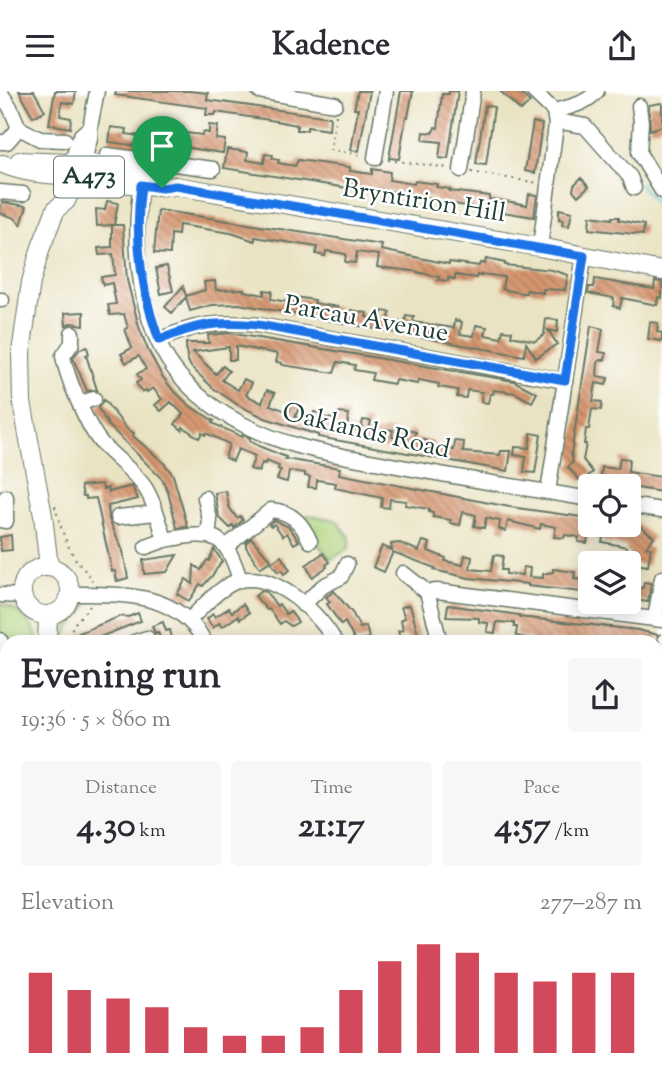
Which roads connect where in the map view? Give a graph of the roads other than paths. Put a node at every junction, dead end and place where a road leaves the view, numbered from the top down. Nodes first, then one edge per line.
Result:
1 (97, 91) edge
2 (259, 91) edge
3 (386, 91) edge
4 (473, 91) edge
5 (533, 91) edge
6 (597, 91) edge
7 (0, 92) edge
8 (335, 104) road end
9 (639, 106) dead end
10 (555, 116) junction
11 (19, 128) junction
12 (65, 140) dead end
13 (0, 142) edge
14 (107, 155) dead end
15 (375, 157) road end
16 (1, 164) edge
17 (183, 166) junction
18 (213, 169) dead end
19 (73, 170) junction
20 (461, 170) road end
21 (141, 185) junction
22 (176, 186) junction
23 (634, 188) dead end
24 (662, 191) edge
25 (0, 192) edge
26 (23, 194) dead end
27 (540, 247) junction
28 (584, 256) junction
29 (662, 271) edge
30 (72, 333) dead end
31 (159, 340) junction
32 (565, 380) junction
33 (548, 492) junction
34 (6, 497) dead end
35 (578, 497) edge
36 (205, 498) dead end
37 (641, 507) edge
38 (662, 510) edge
39 (156, 513) junction
40 (118, 517) dead end
41 (3, 520) edge
42 (208, 536) junction
43 (165, 540) junction
44 (310, 541) dead end
45 (227, 546) junction
46 (146, 547) dead end
47 (347, 564) dead end
48 (49, 567) junction
49 (403, 573) dead end
50 (662, 578) edge
51 (240, 580) junction
52 (427, 592) junction
53 (70, 594) junction
54 (0, 595) edge
55 (22, 596) junction
56 (303, 605) junction
57 (48, 615) junction
58 (189, 620) junction
59 (660, 623) edge
60 (47, 635) edge
61 (200, 635) edge
62 (330, 635) edge
63 (438, 635) edge

1 - 19 street
2 - 8 street
3 - 15 street
4 - 20 street
5 - 10 street
6 - 10 street
7 - 11 street
9 - 24 street
10 - 23 street
10 - 27 street
11 - 12 street
11 - 13 street
14 - 17 street
16 - 19 main road, Bryntirion Hill / A473
17 - 18 street
17 - 22 street
19 - 21 main road, Bryntirion Hill / A473
19 - 22 main road, Bryntirion Hill / A473
19 - 48 main road
21 - 22 main road, Bryntirion Hill / A473
21 - 31 street, Oaklands Road
22 - 27 main road, Bryntirion Hill / A473
25 - 26 street
27 - 28 main road, Bryntirion Hill / A473
28 - 29 main road, Bryntirion Hill / A473
28 - 32 street
30 - 39 street
31 - 32 street, Parcau Avenue
31 - 33 street, Oaklands Road
32 - 33 street
33 - 35 street, Oaklands Road
34 - 41 street
36 - 42 street
37 - 38 street
39 - 40 street
39 - 43 street
42 - 43 street
42 - 45 street
43 - 46 street
44 - 45 street
45 - 51 street
47 - 56 street
48 - 53 main road
48 - 55 main road
49 - 52 street
50 - 59 street
51 - 56 street
51 - 58 street
52 - 59 street
52 - 63 street
53 - 57 main road
53 - 58 street
54 - 55 street
55 - 57 main road
56 - 62 street
57 - 60 main road
58 - 61 street

